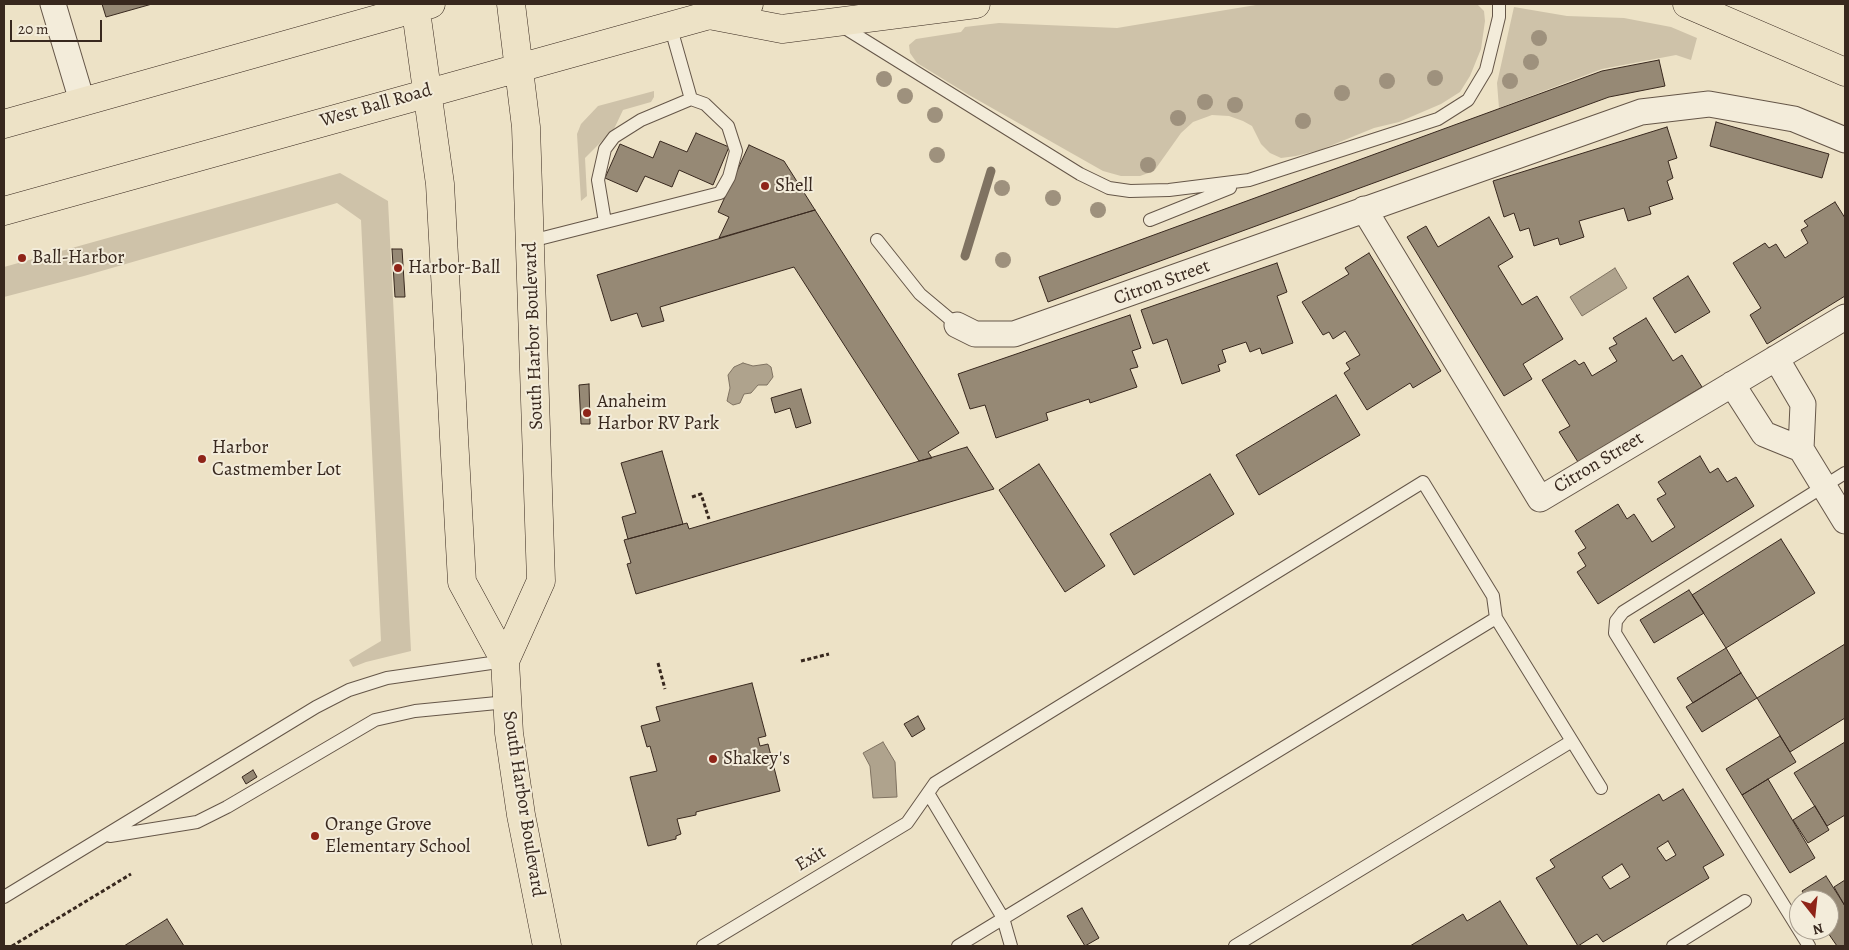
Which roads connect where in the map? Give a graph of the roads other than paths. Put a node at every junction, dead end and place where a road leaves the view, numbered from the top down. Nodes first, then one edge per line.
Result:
1 (53, 4) edge
2 (511, 4) edge
3 (749, 4) edge
4 (976, 4) edge
5 (1499, 4) edge
6 (1687, 4) edge
7 (421, 5) edge
8 (709, 15) junction
9 (834, 21) junction
10 (670, 26) junction
11 (520, 67) junction
12 (1845, 72) edge
13 (429, 92) junction
14 (691, 99) junction
15 (82, 101) junction
16 (4, 124) edge
17 (1845, 140) edge
18 (1249, 180) junction
19 (1364, 209) junction
20 (4, 212) edge
21 (1150, 220) dead end
22 (605, 222) junction
23 (877, 240) dead end
24 (531, 241) junction
25 (1845, 317) edge
26 (956, 325) joint
27 (1776, 358) junction
28 (1732, 384) junction
29 (1801, 449) junction
30 (1845, 473) edge
31 (1824, 486) junction
32 (1845, 521) edge
33 (1496, 618) junction
34 (505, 661) junction
35 (507, 702) junction
36 (1572, 741) junction
37 (1601, 788) dead end
38 (928, 792) junction
39 (100, 838) junction
40 (4, 897) edge
41 (1745, 901) dead end
42 (1003, 918) junction
43 (548, 946) edge
44 (703, 946) edge
45 (958, 946) edge
46 (1011, 946) edge
47 (1235, 946) edge
48 (1673, 946) edge
49 (1809, 946) edge

1 - 15 street
2 - 11 main road, South Harbor Boulevard
3 - 8 main road, West Ball Road
4 - 9 main road
5 - 18 lane
6 - 12 main road
7 - 13 main road, South Harbor Boulevard
7 - 15 main road
8 - 9 main road
8 - 10 main road, West Ball Road
9 - 18 lane
10 - 11 main road, West Ball Road
10 - 14 lane
11 - 13 main road, West Ball Road
11 - 24 main road, South Harbor Boulevard
13 - 20 main road, West Ball Road
13 - 34 main road, South Harbor Boulevard
14 - 22 lane
14 - 22 lane
15 - 16 main road
17 - 19 street, Citron Street
18 - 21 lane
19 - 26 street, Citron Street
19 - 28 street, Citron Street
22 - 24 lane
23 - 26 lane
24 - 34 main road, South Harbor Boulevard
25 - 27 street, Citron Street
27 - 28 street, Citron Street
27 - 29 street
28 - 29 street
29 - 31 street
30 - 31 lane
31 - 32 street
31 - 49 lane
33 - 36 lane
33 - 38 lane, Exit
33 - 42 lane
34 - 35 main road, South Harbor Boulevard
34 - 39 lane
35 - 39 lane
35 - 43 main road, South Harbor Boulevard
36 - 37 lane
36 - 47 lane
38 - 42 lane
38 - 44 lane, Exit
39 - 40 lane
41 - 48 lane
42 - 45 lane
42 - 46 lane

